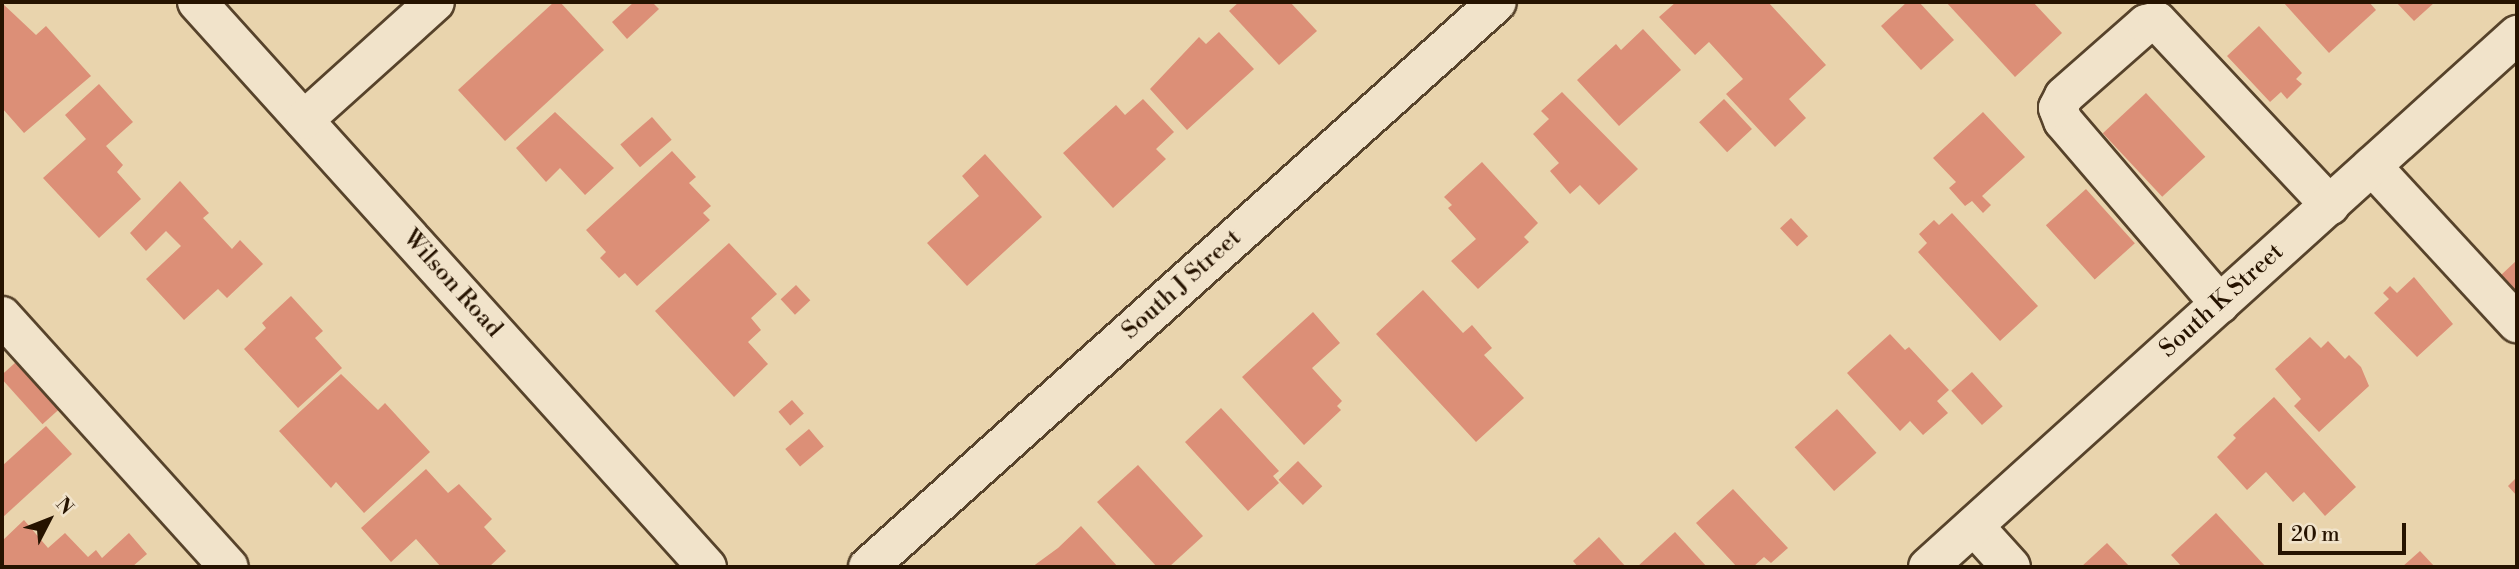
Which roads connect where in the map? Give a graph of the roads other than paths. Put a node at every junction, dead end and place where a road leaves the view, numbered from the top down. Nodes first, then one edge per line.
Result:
1 (197, 2) edge
2 (435, 2) edge
3 (1497, 2) edge
4 (2517, 35) edge
5 (304, 120) junction
6 (2372, 166) junction
7 (2330, 205) junction
8 (2220, 304) junction
9 (2, 316) edge
10 (2517, 323) edge
11 (1974, 526) junction
12 (229, 567) edge
13 (707, 567) edge
14 (867, 567) edge
15 (1928, 567) edge
16 (2011, 567) edge

1 - 5 street, Wilson Road
2 - 5 street
3 - 14 street, South J Street
4 - 6 street, South K Street
5 - 13 street, Wilson Road
6 - 7 street, South K Street
6 - 10 street
7 - 8 street, South K Street
7 - 8 street
8 - 11 street, South K Street
9 - 12 street
11 - 15 street, South K Street
11 - 16 street

